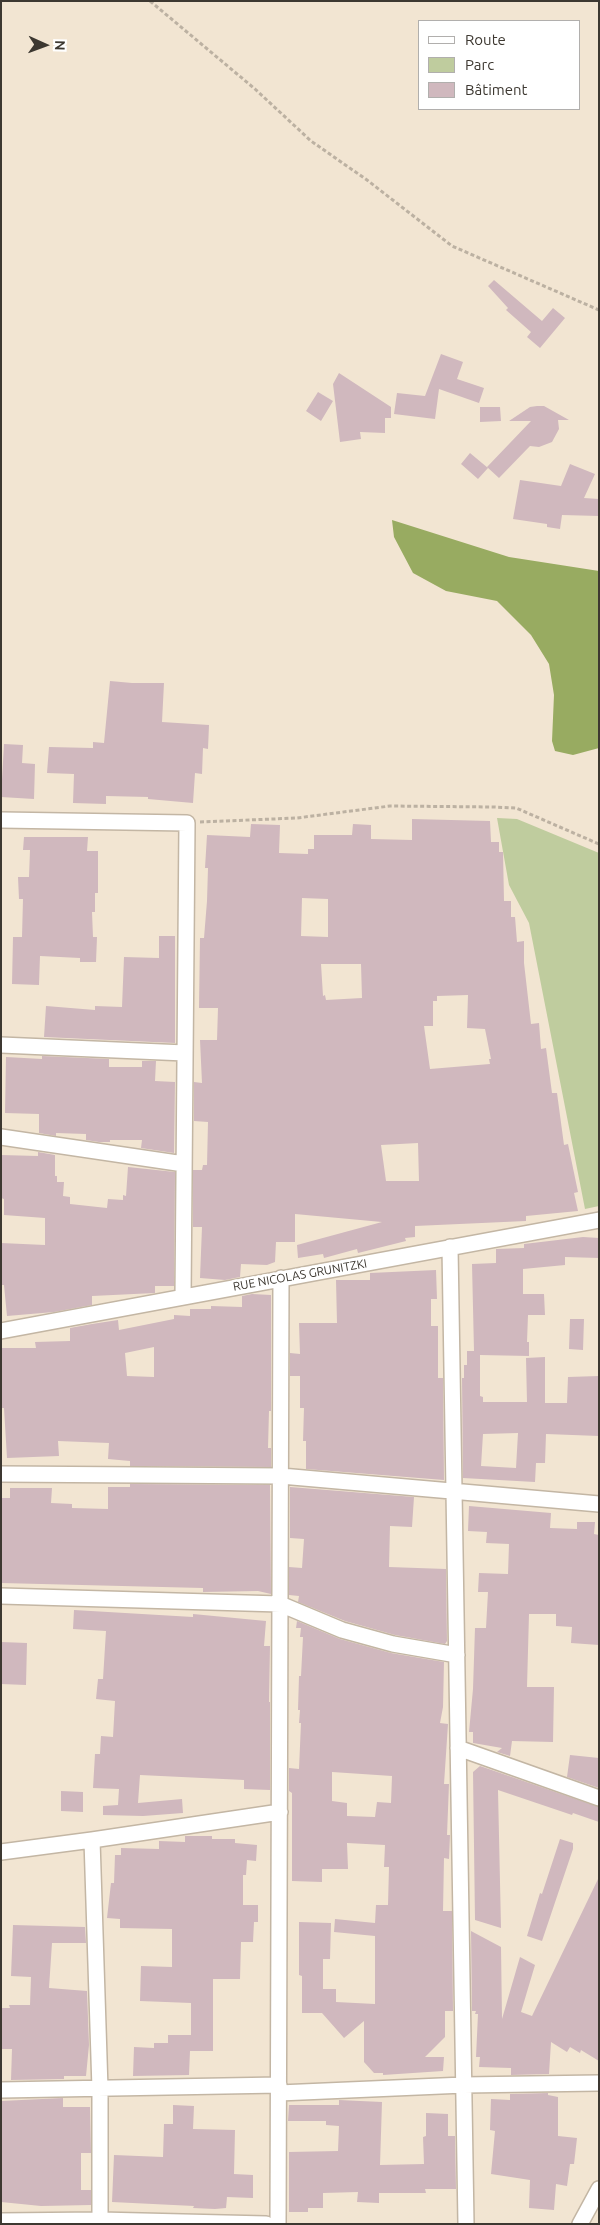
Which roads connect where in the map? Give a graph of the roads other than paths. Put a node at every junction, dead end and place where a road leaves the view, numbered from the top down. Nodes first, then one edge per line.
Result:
1 (1, 820) edge
2 (1, 1045) edge
3 (185, 1053) junction
4 (1, 1137) edge
5 (184, 1164) junction
6 (599, 1220) edge
7 (450, 1247) junction
8 (282, 1278) junction
9 (183, 1297) junction
10 (1, 1331) edge
11 (1, 1474) edge
12 (281, 1476) junction
13 (454, 1491) junction
14 (599, 1504) edge
15 (1, 1596) edge
16 (280, 1604) junction
17 (457, 1655) junction
18 (458, 1748) junction
19 (599, 1798) edge
20 (280, 1812) junction
21 (92, 1840) junction
22 (1, 1852) edge
23 (599, 2083) edge
24 (464, 2085) junction
25 (279, 2089) junction
26 (1, 2090) edge
27 (100, 2090) junction
28 (599, 2188) edge
29 (1, 2221) edge
30 (100, 2222) edge
31 (266, 2224) edge
32 (278, 2224) edge
33 (466, 2224) edge
34 (580, 2224) edge

1 - 3 street
2 - 3 street
3 - 5 street
4 - 5 street
5 - 9 street
6 - 7 street, RUE NICOLAS GRUNITZKI
7 - 8 street, RUE NICOLAS GRUNITZKI
7 - 13 street
8 - 9 street, RUE NICOLAS GRUNITZKI
8 - 12 street
9 - 10 street, RUE NICOLAS GRUNITZKI
11 - 12 street
12 - 13 street
12 - 16 street
13 - 14 street
13 - 17 street
15 - 16 street
16 - 17 street
16 - 20 street
17 - 18 street
18 - 19 street
18 - 24 street
20 - 21 street
20 - 25 street
21 - 22 street
21 - 27 street
23 - 24 street
24 - 25 street
24 - 33 street
25 - 27 street
25 - 32 street
26 - 27 street
27 - 30 street
28 - 34 street
29 - 30 street
30 - 31 street

